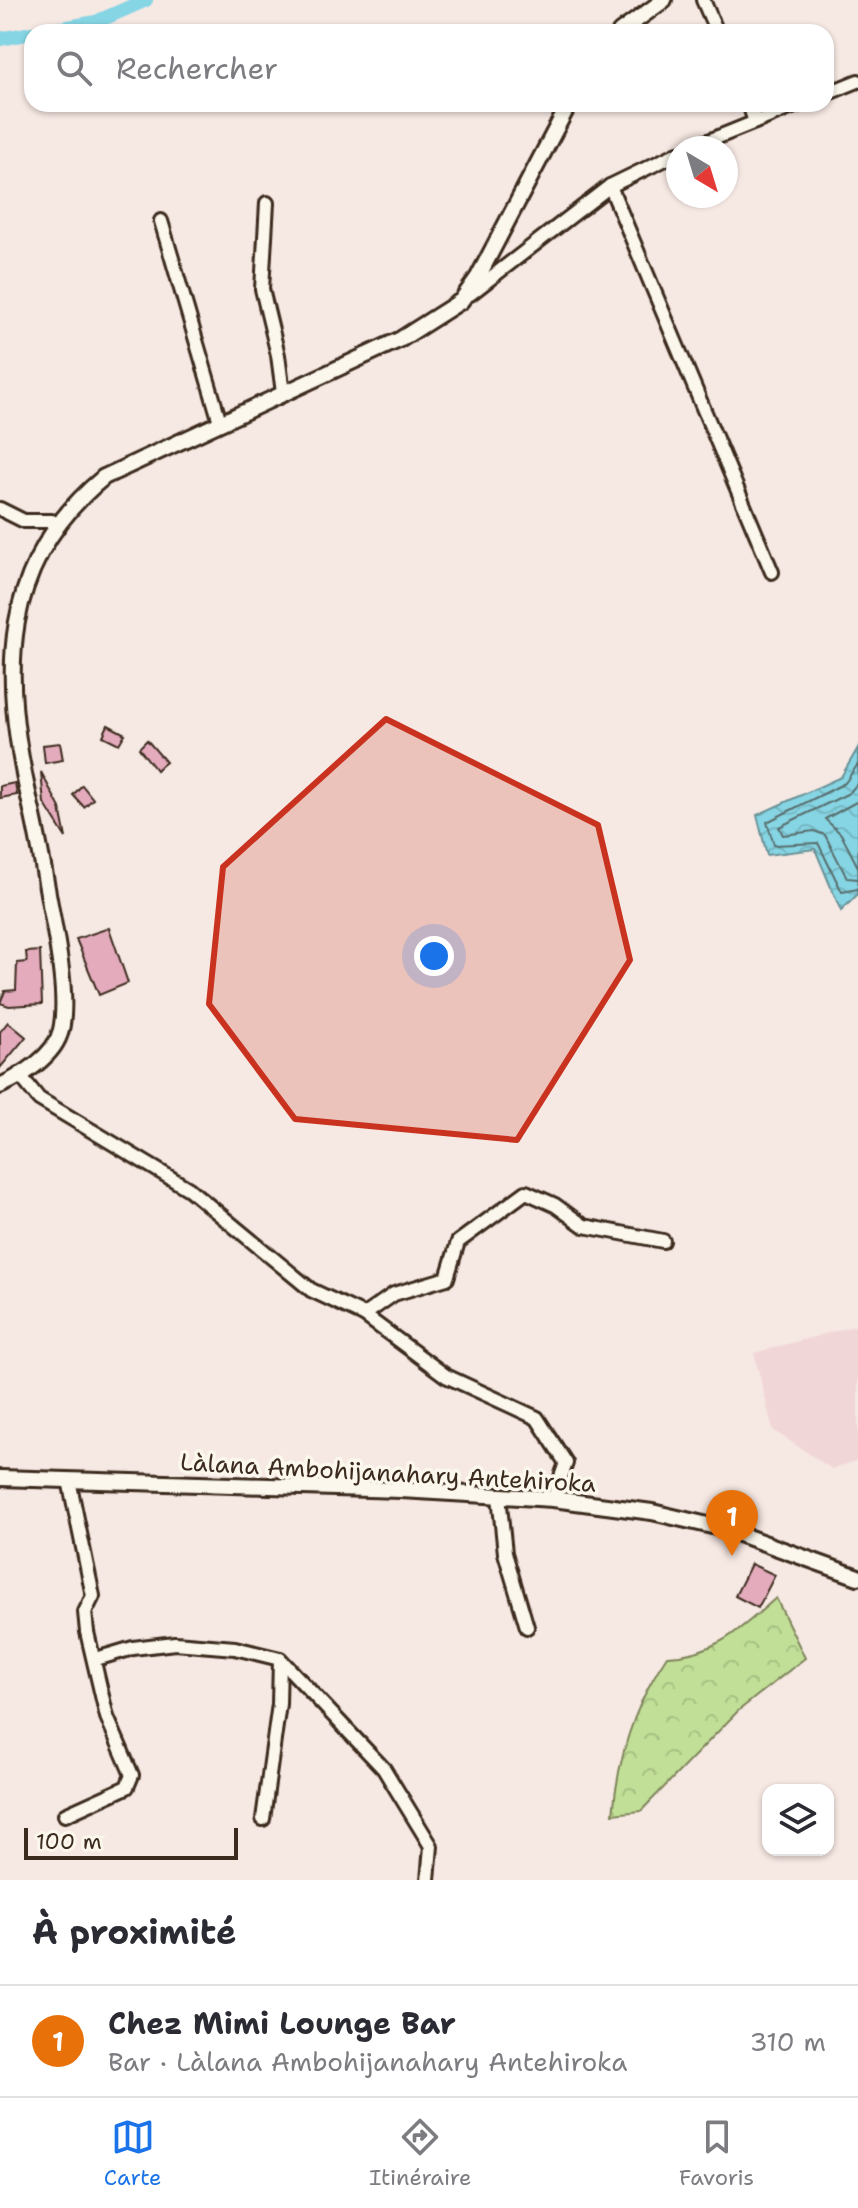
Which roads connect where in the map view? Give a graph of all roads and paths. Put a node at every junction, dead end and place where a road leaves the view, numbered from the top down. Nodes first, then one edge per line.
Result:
1 (664, 0) edge
2 (703, 0) edge
3 (631, 24) edge
4 (714, 24) edge
5 (858, 81) edge
6 (834, 91) edge
7 (565, 112) edge
8 (752, 112) edge
9 (780, 112) edge
10 (755, 122) junction
11 (721, 136) edge
12 (666, 159) edge
13 (610, 186) junction
14 (267, 203) dead end
15 (161, 221) dead end
16 (461, 301) junction
17 (283, 393) junction
18 (220, 422) junction
19 (0, 509) edge
20 (52, 521) junction
21 (772, 572) dead end
22 (19, 1074) junction
23 (0, 1086) edge
24 (663, 1241) dead end
25 (364, 1315) junction
26 (0, 1478) edge
27 (69, 1480) junction
28 (499, 1496) junction
29 (553, 1499) junction
30 (858, 1577) edge
31 (527, 1627) dead end
32 (96, 1659) junction
33 (280, 1659) junction
34 (65, 1815) dead end
35 (263, 1819) dead end
36 (428, 1880) edge

1 - 3 street
2 - 4 street
5 - 6 street
7 - 16 street
8 - 10 street
9 - 10 street
10 - 11 street
12 - 13 street
13 - 16 street
13 - 21 street
14 - 17 street
15 - 18 street
16 - 17 street
17 - 18 street
18 - 20 street
19 - 20 street
20 - 22 street
22 - 23 street
22 - 25 street
24 - 25 street
25 - 29 street
26 - 27 street, Làlana Ambohijanahary Antehiroka
27 - 28 street, Làlana Ambohijanahary Antehiroka
27 - 32 street
28 - 29 street, Làlana Ambohijanahary Antehiroka
28 - 31 street
29 - 30 street, Làlana Ambohijanahary Antehiroka
32 - 33 street
32 - 34 street
33 - 35 street
33 - 36 street

